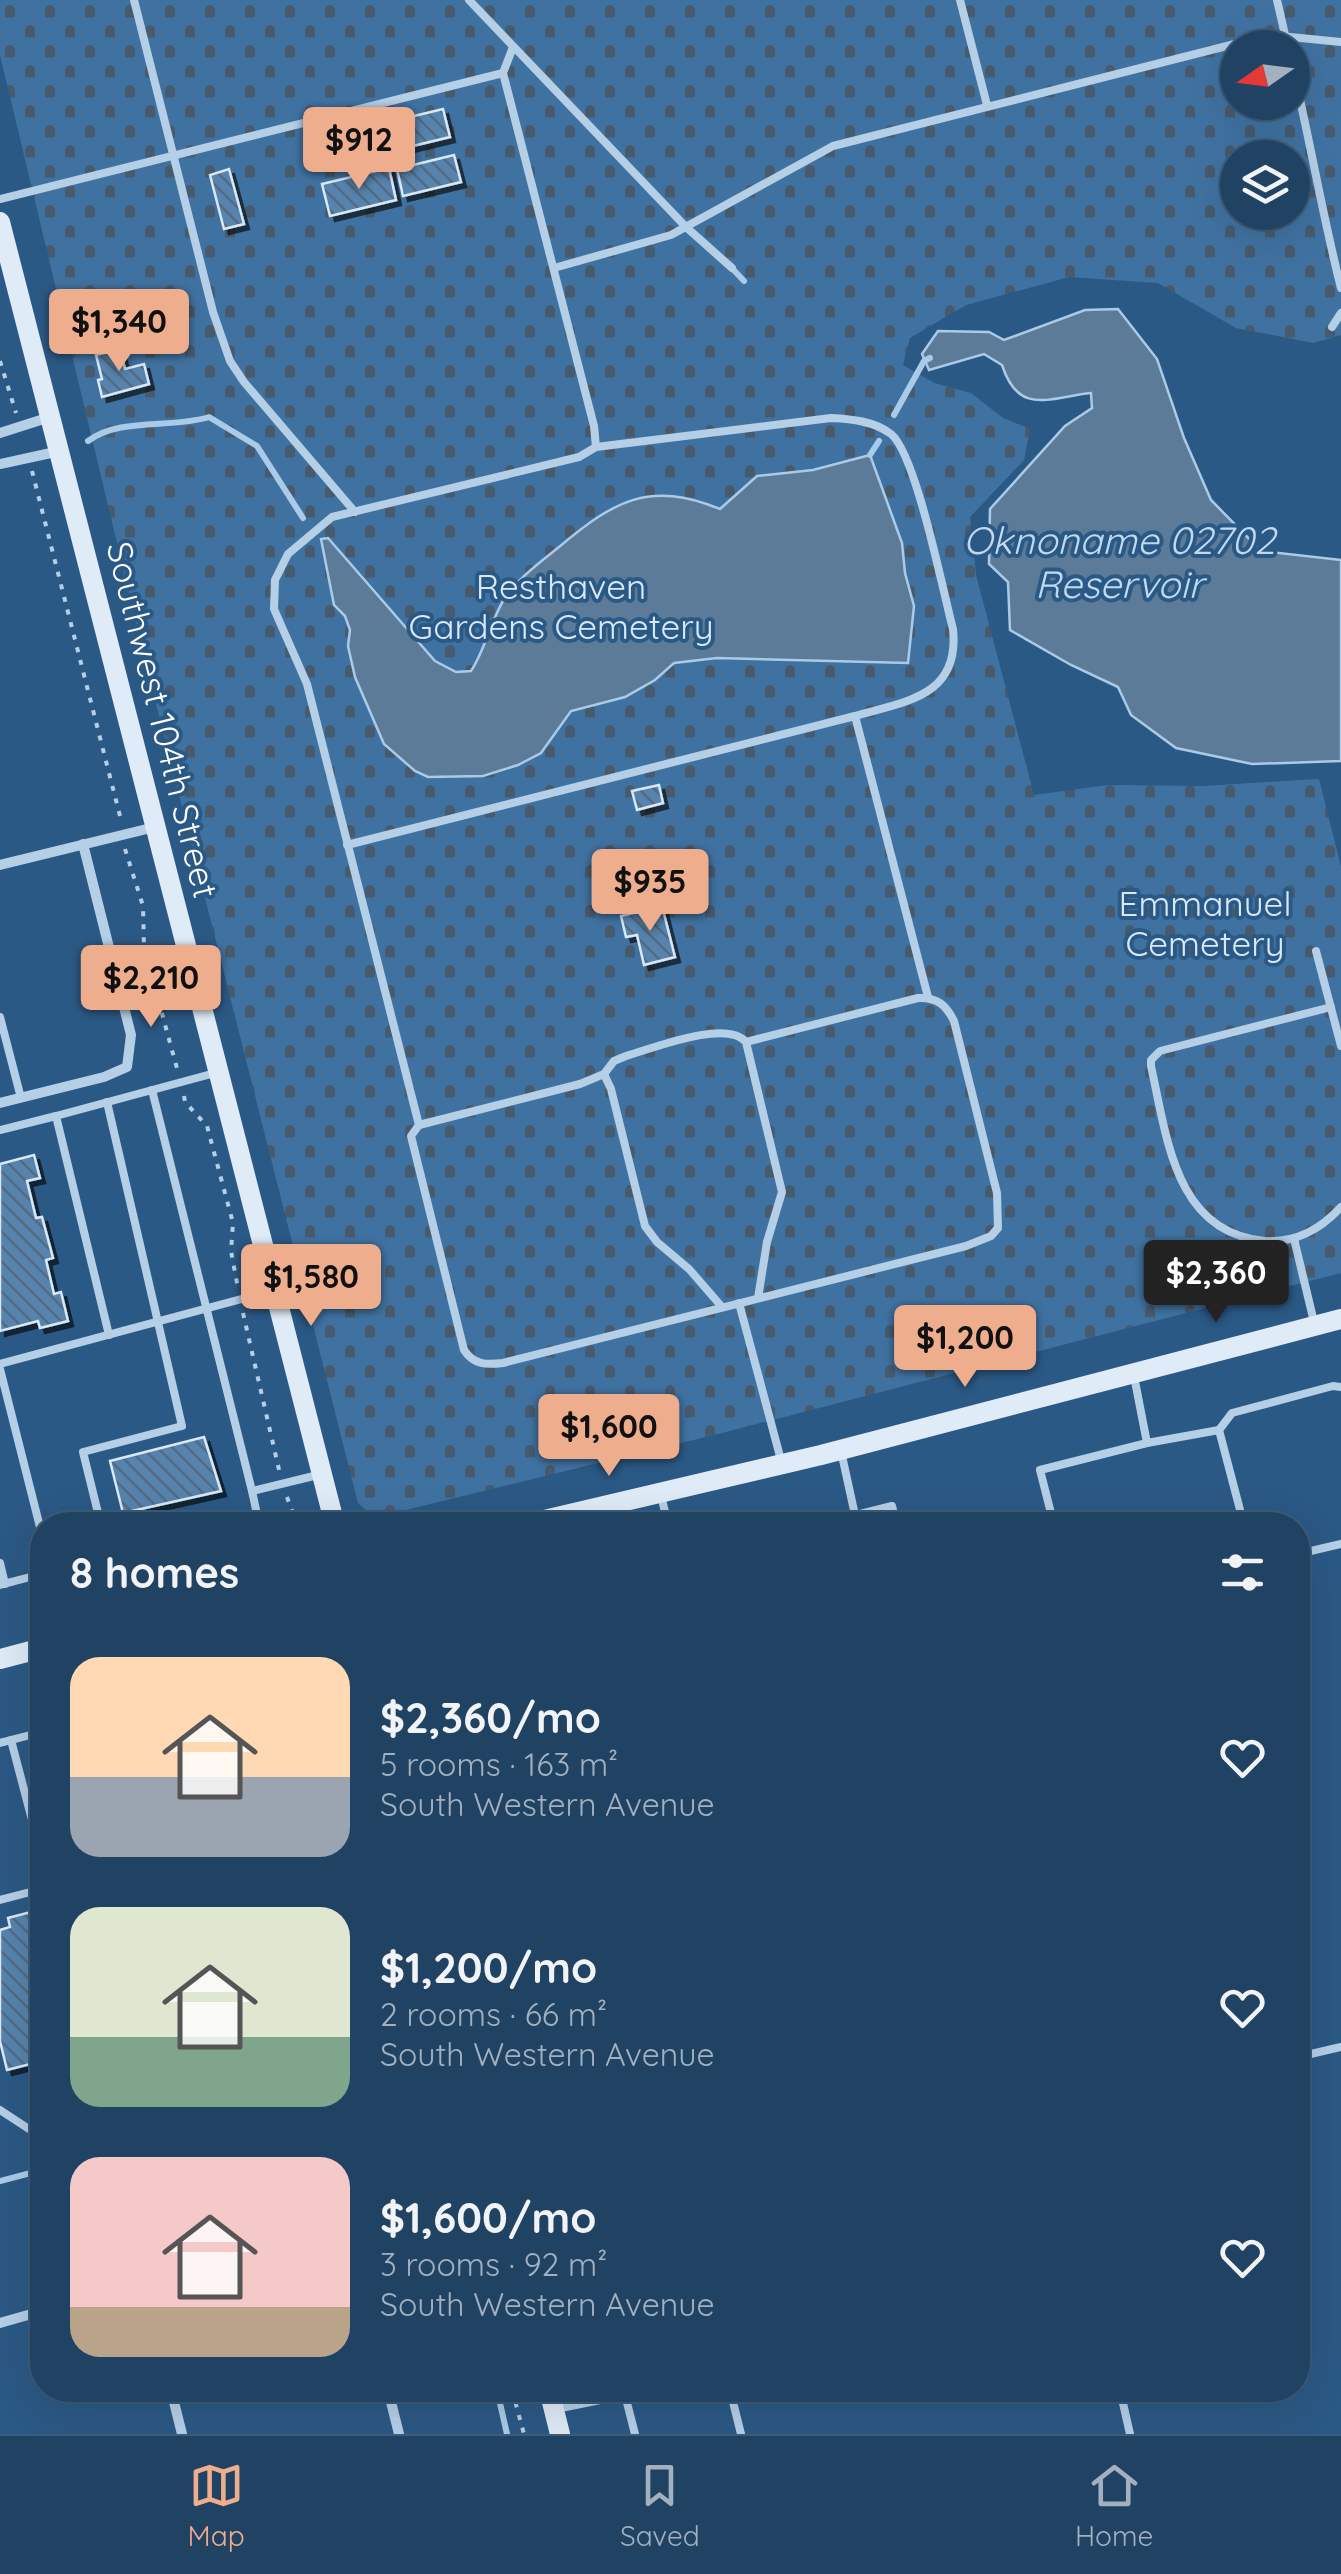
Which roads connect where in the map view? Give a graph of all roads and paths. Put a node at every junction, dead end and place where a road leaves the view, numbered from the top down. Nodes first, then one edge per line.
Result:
1 (134, 0) edge
2 (469, 0) edge
3 (960, 0) edge
4 (1277, 0) edge
5 (1284, 30) edge
6 (1310, 39) edge
7 (1341, 42) edge
8 (513, 47) junction
9 (1220, 48) edge
10 (504, 73) junction
11 (986, 106) junction
12 (1305, 120) edge
13 (174, 154) junction
14 (0, 199) edge
15 (0, 222) edge
16 (686, 227) junction
17 (554, 268) junction
18 (732, 268) dead end
19 (1341, 288) edge
20 (1341, 313) edge
21 (1332, 326) dead end
22 (0, 361) edge
23 (51, 417) junction
24 (21, 426) junction
25 (0, 433) edge
26 (596, 448) junction
27 (60, 451) junction
28 (29, 458) junction
29 (0, 464) edge
30 (355, 512) junction
31 (856, 716) junction
32 (156, 826) junction
33 (122, 835) junction
34 (82, 844) junction
35 (347, 845) junction
36 (0, 865) edge
37 (1316, 951) dead end
38 (928, 998) junction
39 (1330, 1007) junction
40 (0, 1017) edge
41 (746, 1042) junction
42 (1341, 1046) edge
43 (220, 1072) junction
44 (604, 1074) junction
45 (181, 1082) junction
46 (152, 1090) junction
47 (21, 1098) junction
48 (107, 1102) junction
49 (0, 1103) edge
50 (56, 1116) junction
51 (419, 1125) junction
52 (0, 1130) edge
53 (1341, 1207) edge
54 (1294, 1239) junction
55 (276, 1290) junction
56 (758, 1298) junction
57 (240, 1299) junction
58 (739, 1303) junction
59 (208, 1308) junction
60 (722, 1308) junction
61 (1341, 1319) edge
62 (156, 1322) junction
63 (1315, 1326) junction
64 (109, 1334) junction
65 (0, 1366) edge
66 (1133, 1372) junction
67 (1341, 1387) edge
68 (1218, 1430) junction
69 (1147, 1443) junction
70 (840, 1450) junction
71 (782, 1464) junction
72 (322, 1474) junction
73 (283, 1483) junction
74 (252, 1491) junction
75 (660, 1493) junction
76 (36, 1512) edge
77 (98, 1512) edge
78 (256, 1512) edge
79 (293, 1512) edge
80 (332, 1512) edge
81 (579, 1512) edge
82 (665, 1512) edge
83 (853, 1512) edge
84 (867, 1512) edge
85 (894, 1512) edge
86 (1051, 1512) edge
87 (1240, 1512) edge
88 (1341, 1544) edge
89 (1310, 1551) edge
90 (0, 1564) edge
91 (30, 1577) edge
92 (3, 1585) edge
93 (30, 1651) edge
94 (0, 1659) edge
95 (30, 1735) edge
96 (10, 1740) junction
97 (0, 1743) edge
98 (30, 1814) edge
99 (30, 1892) edge
100 (0, 1900) edge
101 (1341, 2047) edge
102 (1310, 2054) edge
103 (0, 2110) edge
104 (30, 2130) edge
105 (30, 2314) edge
106 (0, 2323) edge
107 (174, 2402) edge
108 (391, 2402) edge
109 (515, 2402) edge
110 (552, 2402) edge
111 (627, 2402) edge
112 (733, 2402) edge
113 (1123, 2402) edge
114 (182, 2434) edge
115 (399, 2434) edge
116 (524, 2434) edge
117 (560, 2434) edge
118 (635, 2434) edge
119 (741, 2434) edge
120 (1130, 2434) edge

1 - 13 lane
2 - 8 lane
3 - 11 lane
4 - 5 lane
6 - 7 lane
8 - 10 lane
8 - 16 lane
9 - 11 lane
10 - 13 lane
10 - 17 lane
11 - 16 lane
12 - 19 lane
13 - 14 lane
13 - 30 lane
15 - 23 main road, Southwest 104th Street
16 - 17 lane
16 - 18 lane
17 - 26 lane
20 - 21 lane
22 - 24 path
23 - 24 street
23 - 27 main road, Southwest 104th Street
24 - 25 street
26 - 30 lane
26 - 31 lane
27 - 28 street
27 - 32 main road, Southwest 104th Street
28 - 29 street
28 - 33 path
30 - 35 lane
31 - 35 lane
31 - 38 lane
32 - 33 street
32 - 43 main road, Southwest 104th Street
33 - 34 street
33 - 45 path
34 - 36 street
34 - 47 street
35 - 51 lane
37 - 39 lane
38 - 41 lane
38 - 56 lane
39 - 42 lane
39 - 54 lane
40 - 47 lane
41 - 44 lane
41 - 56 lane
43 - 45 lane
43 - 55 main road, Southwest 104th Street
44 - 51 lane
44 - 60 lane
45 - 46 lane
45 - 57 path
46 - 48 lane
46 - 59 lane
47 - 49 street
48 - 50 lane
48 - 62 lane
50 - 52 lane
50 - 64 lane
51 - 60 lane
53 - 54 lane
54 - 63 lane
55 - 57 lane
55 - 72 main road, Southwest 104th Street
56 - 58 lane
57 - 59 lane
57 - 73 path
58 - 60 lane
58 - 71 lane
59 - 62 lane
59 - 74 lane
61 - 63 main road
62 - 64 lane
62 - 77 lane
63 - 66 main road
64 - 65 lane
65 - 76 lane
66 - 69 lane
66 - 70 main road
67 - 68 lane
68 - 69 lane
68 - 87 lane
69 - 86 lane
70 - 71 main road
70 - 83 lane
71 - 75 main road
72 - 73 lane
72 - 80 main road, Southwest 104th Street
73 - 74 lane
73 - 79 path
74 - 78 lane
75 - 81 main road
75 - 82 lane
84 - 85 lane
88 - 89 lane
90 - 92 lane
91 - 92 lane
93 - 94 main road
95 - 96 lane
96 - 97 lane
96 - 98 lane
99 - 100 lane
101 - 102 lane
103 - 104 lane
105 - 106 street
107 - 114 street
108 - 115 street
109 - 116 path
110 - 117 main road
111 - 118 lane
112 - 119 lane
113 - 120 lane

